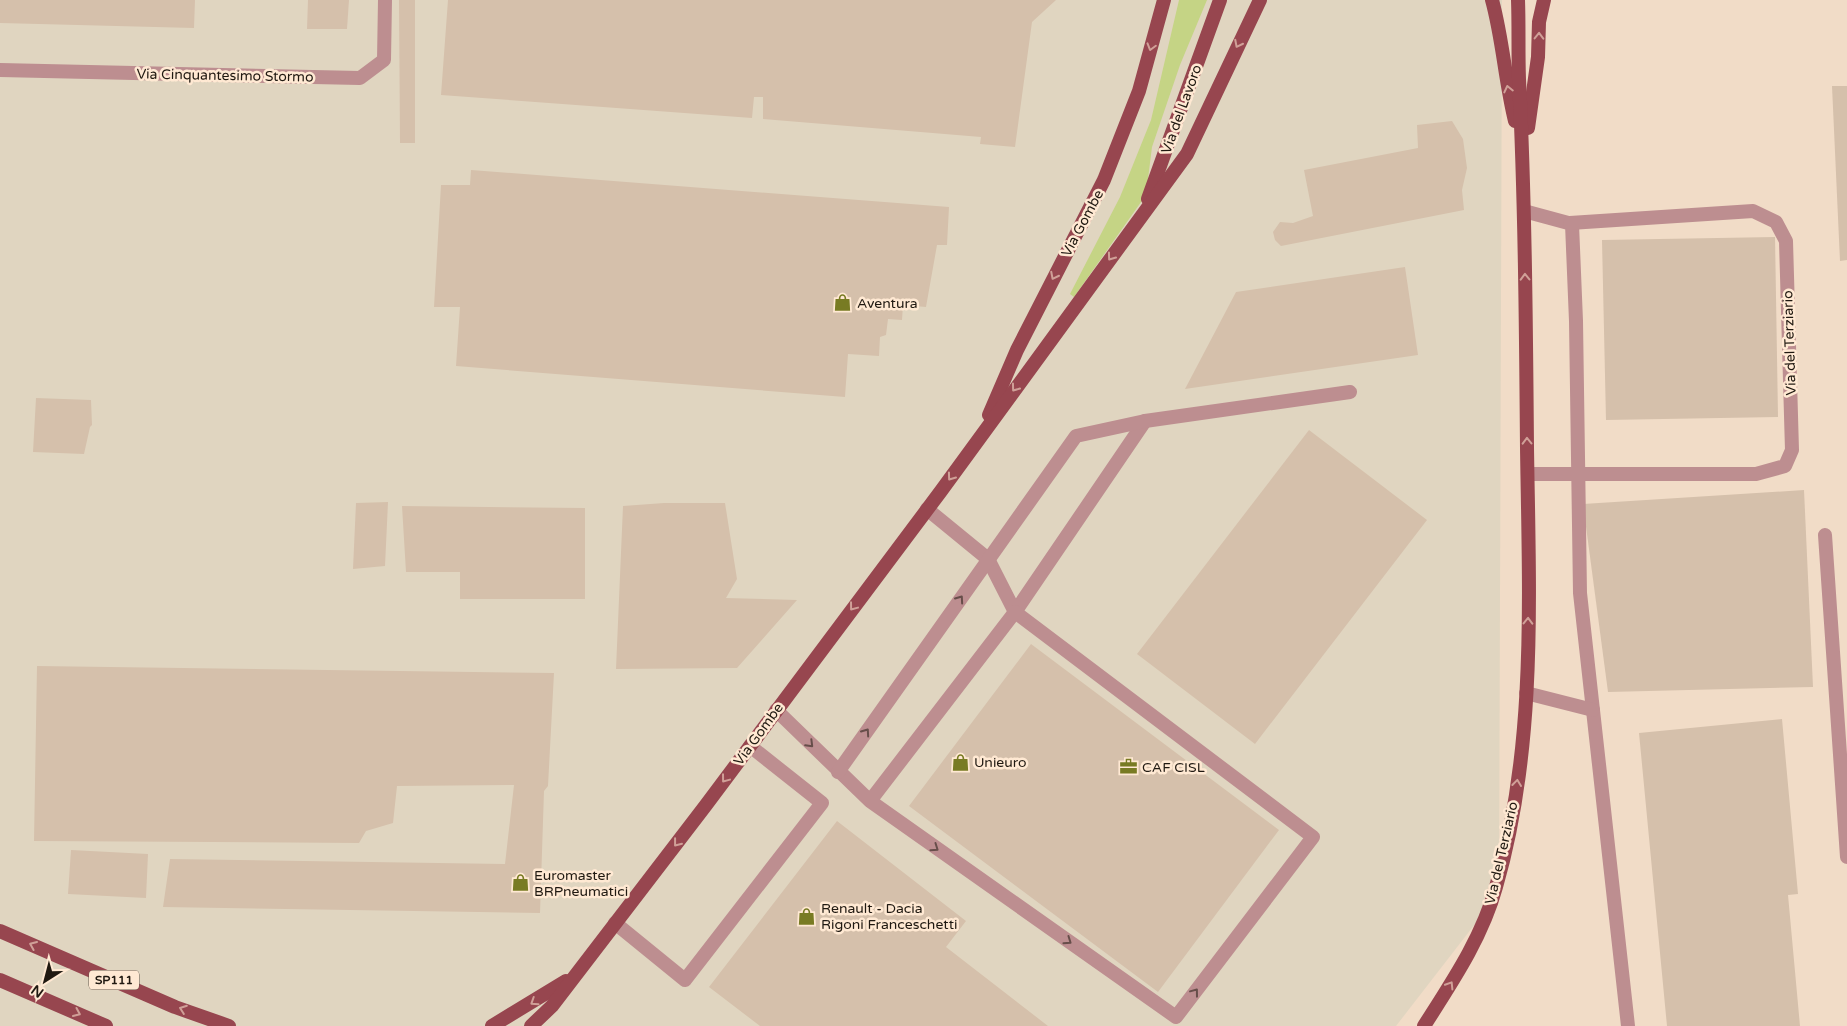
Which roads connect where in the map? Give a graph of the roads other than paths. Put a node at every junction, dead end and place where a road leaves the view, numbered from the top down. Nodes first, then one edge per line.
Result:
1 (385, 0) edge
2 (1159, 0) edge
3 (1164, 0) edge
4 (1220, 0) edge
5 (1260, 0) edge
6 (1492, 0) edge
7 (1518, 0) edge
8 (1544, 0) edge
9 (1159, 20) junction
10 (0, 70) edge
11 (1523, 153) junction
12 (1524, 211) junction
13 (1140, 218) junction
14 (1570, 223) junction
15 (1350, 392) dead end
16 (1145, 422) junction
17 (979, 437) junction
18 (1528, 474) junction
19 (1578, 474) junction
20 (927, 509) junction
21 (1825, 535) dead end
22 (988, 559) junction
23 (1015, 612) junction
24 (1526, 693) junction
25 (776, 710) junction
26 (1593, 710) junction
27 (750, 746) junction
28 (838, 772) junction
29 (870, 802) junction
30 (1847, 856) edge
31 (615, 923) junction
32 (0, 931) edge
33 (576, 976) junction
34 (0, 980) edge
35 (552, 1006) junction
36 (106, 1026) edge
37 (228, 1026) edge
38 (492, 1026) edge
39 (532, 1026) edge
40 (539, 1026) edge
41 (1424, 1026) edge
42 (1628, 1026) edge

1 - 10 street, Via Cinquantesimo Stormo
2 - 9 street
3 - 9 main road, Via Gombe
4 - 13 main road, Via del Lavoro
5 -> 13 main road, Via Gombe
11 -> 6 main road
7 - 11 main road, Via del Terziario
11 -> 8 main road
9 -> 17 main road, Via Gombe
11 - 12 main road, Via del Terziario
12 - 14 street, Via del Terziario
18 -> 12 main road, Via del Terziario
13 -> 17 main road, Via Gombe
14 - 19 street
14 - 19 street, Via del Terziario
15 - 16 street
16 - 22 street
16 - 23 street
17 -> 20 main road, Via Gombe
18 - 19 street, Via del Terziario
24 -> 18 main road, Via del Terziario
19 - 26 street
20 - 22 street
20 -> 25 main road, Via Gombe
21 - 30 street
22 - 23 street
28 -> 22 street
23 - 29 street
29 -> 23 street
24 - 26 street
41 -> 24 main road, Via del Terziario
25 - 27 main road, Via Gombe
25 -> 28 street
26 - 42 street
27 -> 31 main road, Via Gombe
27 - 31 street
28 - 29 street
31 - 33 main road, Via Gombe
37 -> 32 main road, SP111
33 - 35 main road, Via Gombe
33 -> 38 main road
34 -> 36 main road
35 - 39 main road, Via Gombe
35 - 40 main road

